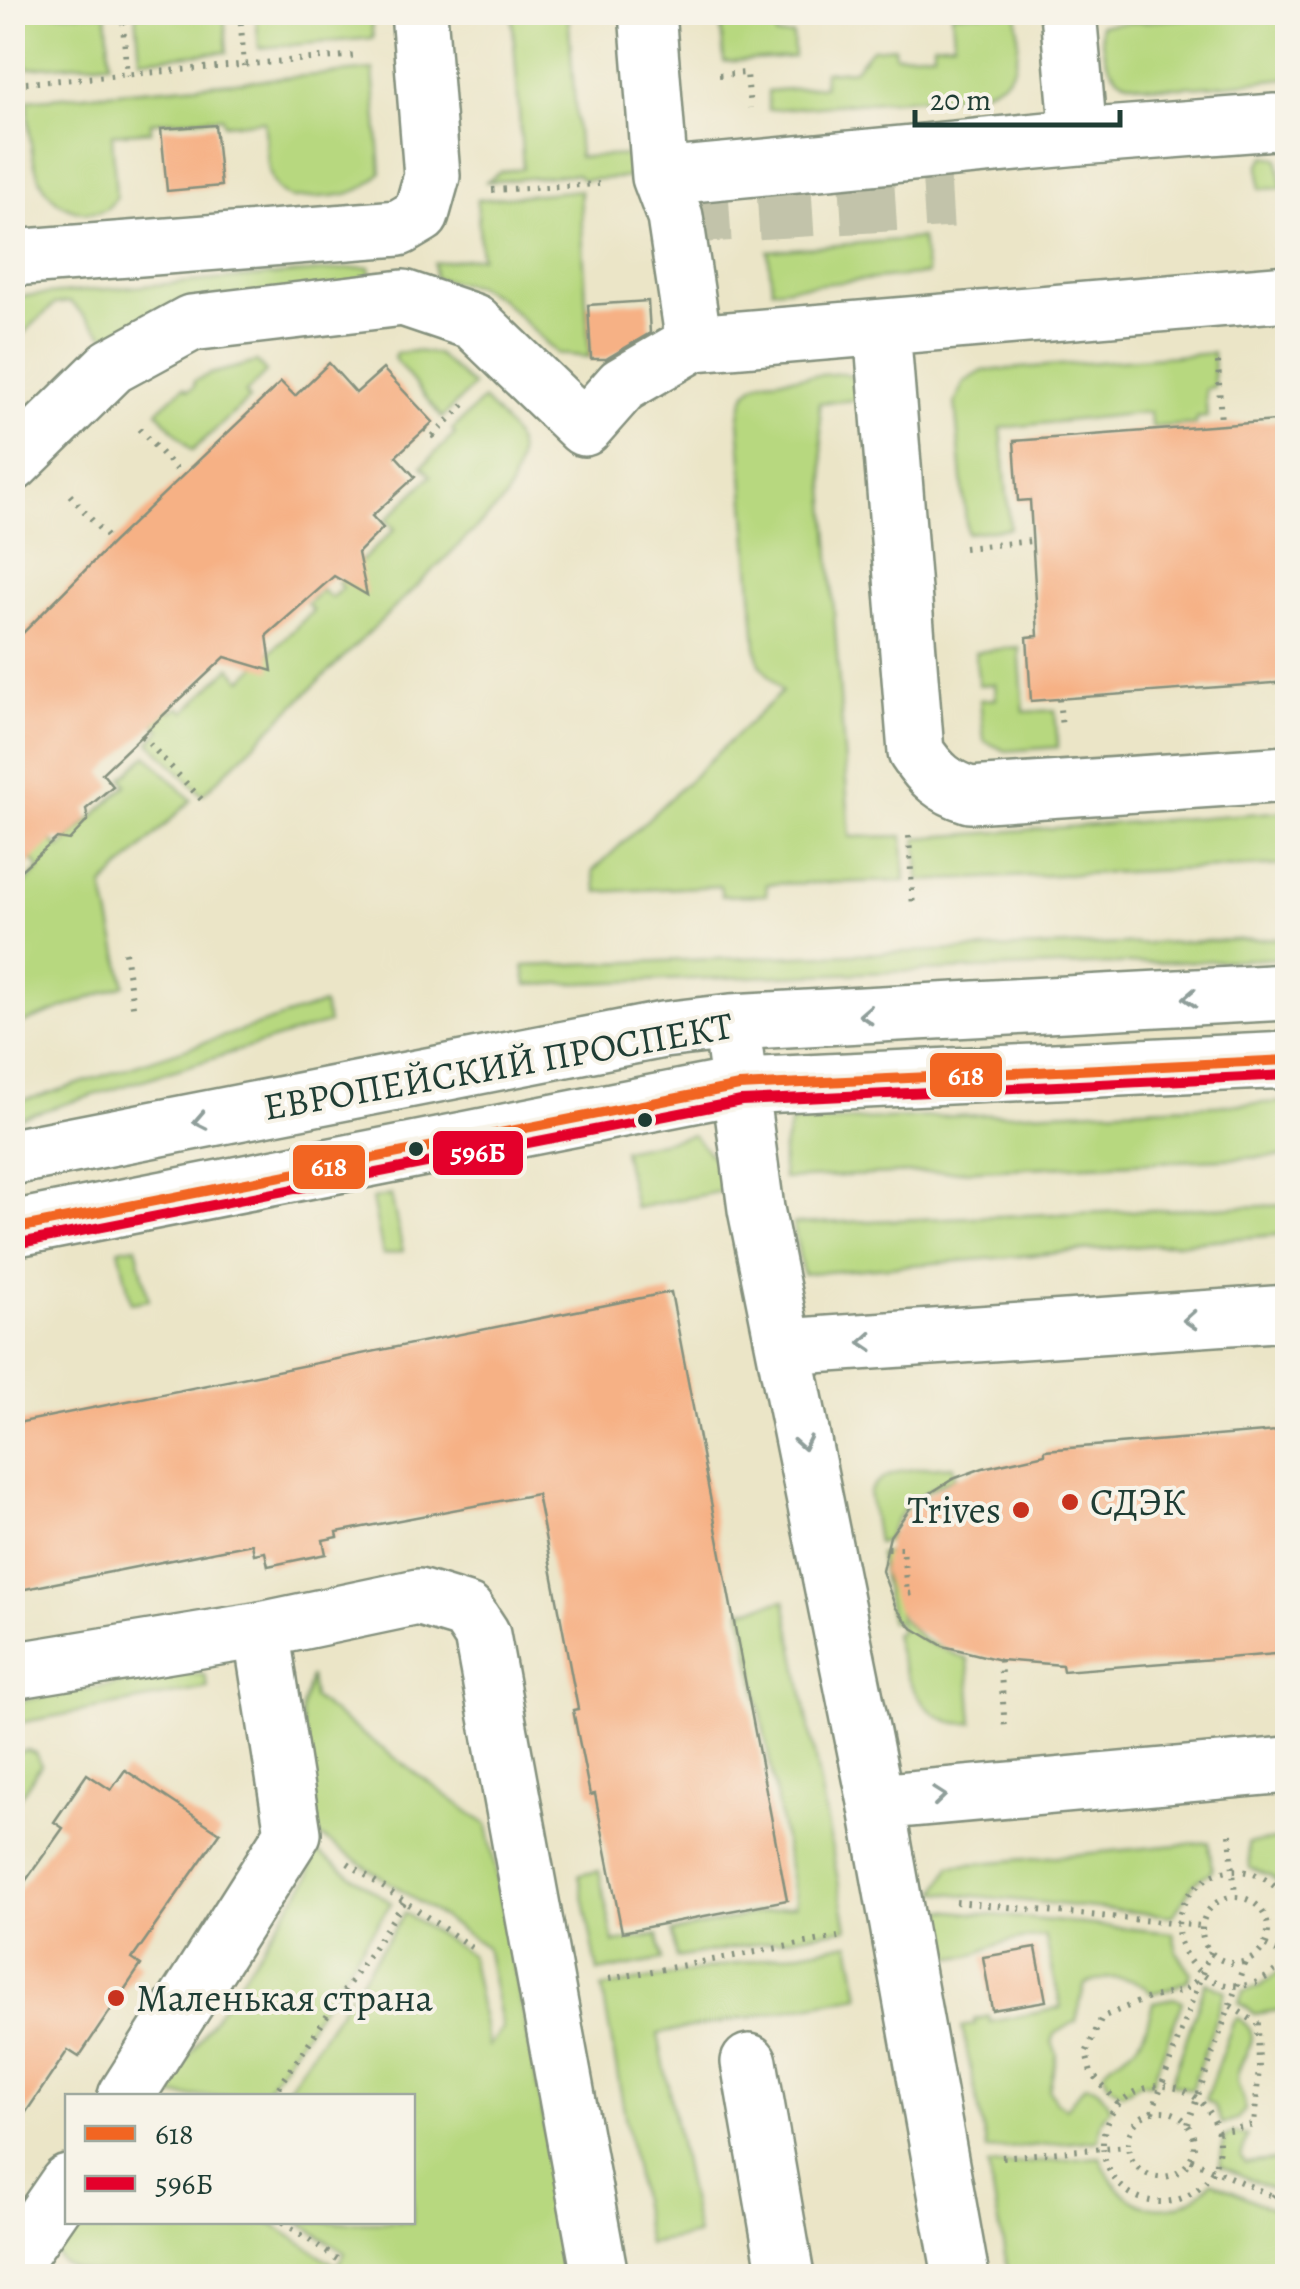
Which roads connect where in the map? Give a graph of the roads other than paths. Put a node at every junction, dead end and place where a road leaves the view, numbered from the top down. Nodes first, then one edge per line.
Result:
1 (419, 12) edge
2 (647, 12) edge
3 (1068, 12) edge
4 (1275, 122) dead end
5 (1080, 137) junction
6 (638, 180) junction
7 (399, 228) junction
8 (12, 258) edge
9 (1288, 294) edge
10 (403, 298) junction
11 (882, 328) junction
12 (694, 344) junction
13 (12, 464) edge
14 (1288, 774) edge
15 (1288, 992) edge
16 (731, 1022) junction
17 (1288, 1060) edge
18 (739, 1086) junction
19 (12, 1157) edge
20 (12, 1229) edge
21 (1288, 1313) edge
22 (784, 1348) junction
23 (261, 1630) junction
24 (12, 1671) edge
25 (1288, 1765) edge
26 (876, 1802) junction
27 (749, 2062) dead end
28 (127, 2094) edge
29 (65, 2187) edge
30 (12, 2264) edge
31 (600, 2276) edge
32 (786, 2276) edge
33 (962, 2276) edge

1 - 7 street
2 - 6 street
3 - 5 street
4 - 5 street
5 - 6 street
6 - 12 street
7 - 8 street
7 - 10 street
9 - 11 street
10 - 12 street
10 - 13 street
11 - 12 street
11 - 14 street
15 -> 16 street, ЕВРОПЕЙСКИЙ ПРОСПЕКТ
16 - 18 street
16 -> 19 street, ЕВРОПЕЙСКИЙ ПРОСПЕКТ
17 - 18 street, ЕВРОПЕЙСКИЙ ПРОСПЕКТ
18 - 20 street, ЕВРОПЕЙСКИЙ ПРОСПЕКТ
18 - 22 street
21 -> 22 street
22 -> 26 street
23 - 24 street
23 - 28 street
23 - 31 street
26 -> 25 street
26 - 33 street
27 - 32 street
29 - 30 street

